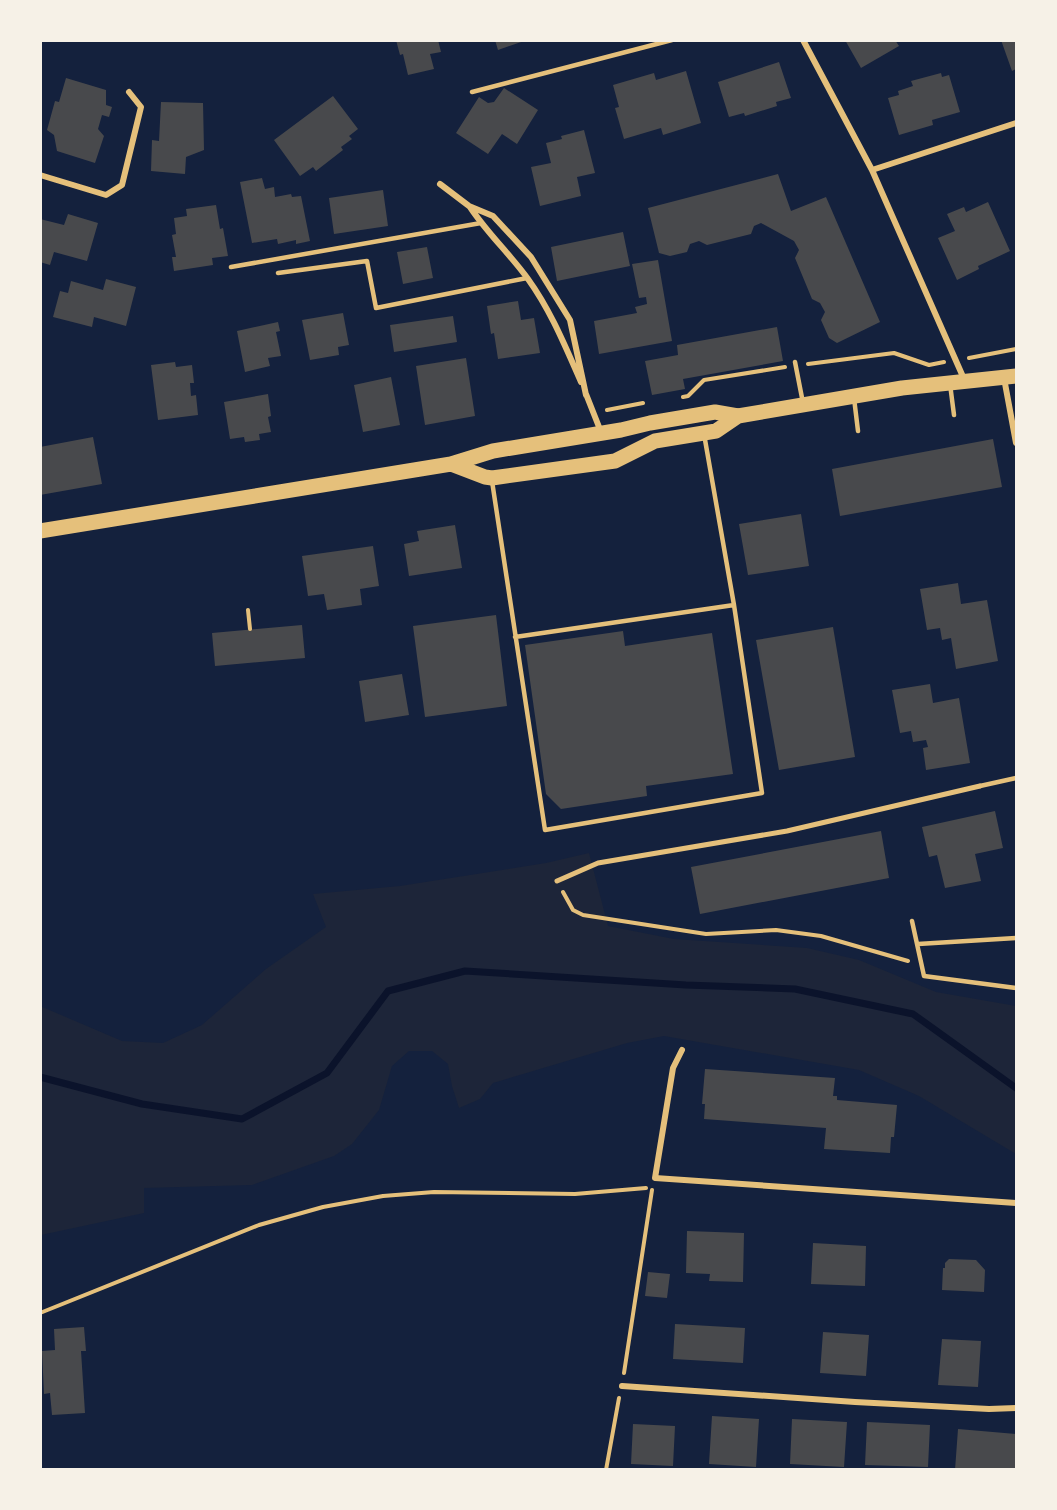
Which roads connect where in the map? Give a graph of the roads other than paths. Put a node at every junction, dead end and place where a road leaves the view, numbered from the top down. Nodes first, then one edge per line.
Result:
1 (672, 40) edge
2 (803, 40) edge
3 (129, 92) dead end
4 (472, 92) dead end
5 (1017, 123) edge
6 (872, 170) junction
7 (40, 176) edge
8 (440, 184) dead end
9 (469, 206) junction
10 (481, 223) junction
11 (231, 267) dead end
12 (278, 273) dead end
13 (527, 278) junction
14 (795, 362) dead end
15 (1010, 376) edge
16 (957, 381) junction
17 (586, 395) junction
18 (854, 396) junction
19 (803, 403) junction
20 (954, 415) dead end
21 (738, 416) junction
22 (1015, 425) edge
23 (621, 430) junction
24 (858, 431) dead end
25 (602, 432) junction
26 (704, 434) junction
27 (1017, 442) edge
28 (487, 453) junction
29 (627, 455) junction
30 (451, 464) junction
31 (492, 478) junction
32 (40, 531) edge
33 (734, 605) junction
34 (515, 637) junction
35 (1017, 778) edge
36 (980, 786) joint
37 (557, 881) road end
38 (912, 921) dead end
39 (1017, 938) edge
40 (918, 944) junction
41 (1017, 988) edge
42 (681, 1050) dead end
43 (1017, 1203) edge
44 (622, 1386) road end
45 (1017, 1408) edge

1 - 4 lane
2 - 6 street
3 - 7 street
5 - 6 street
6 - 16 street
8 - 9 street
9 - 10 street
9 - 17 street
10 - 11 lane
10 - 13 street
12 - 13 lane
13 - 17 street
14 - 19 lane
15 - 16 main road
15 - 22 street
16 - 18 main road
16 - 20 lane
17 - 25 street
18 - 19 main road
18 - 24 lane
19 - 21 main road
21 - 23 main road
21 - 26 main road
22 - 27 street
23 - 25 main road
23 - 29 main road
25 - 28 main road
26 - 29 main road
26 - 33 lane
28 - 30 main road
28 - 31 main road
29 - 31 main road
30 - 31 main road
30 - 32 main road
31 - 34 lane
33 - 34 lane
33 - 34 lane
35 - 36 lane
36 - 37 street
38 - 40 lane
39 - 40 lane
40 - 41 lane
42 - 43 street
44 - 45 street

